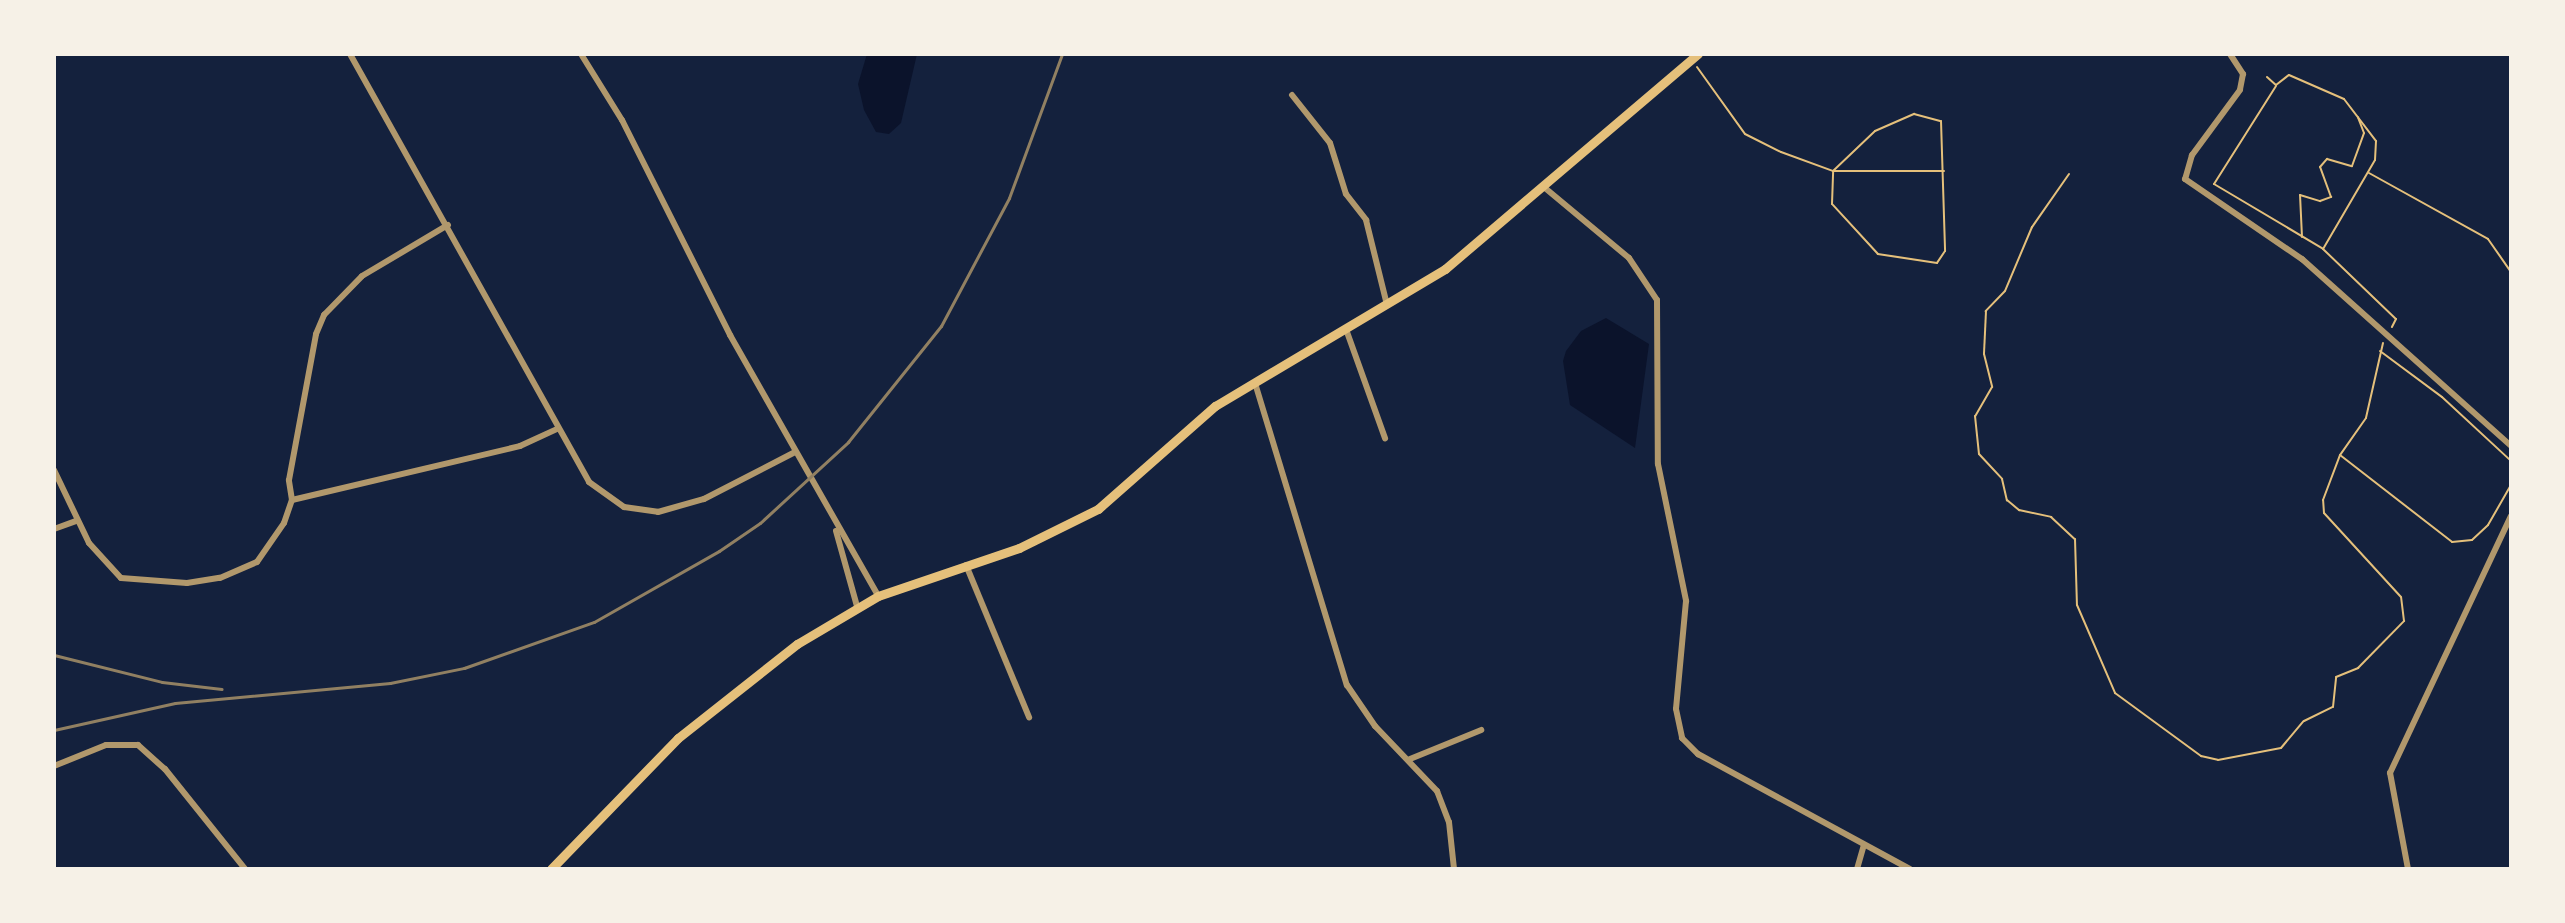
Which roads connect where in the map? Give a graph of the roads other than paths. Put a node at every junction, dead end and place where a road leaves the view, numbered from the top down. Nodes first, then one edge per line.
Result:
1 (350, 54) edge
2 (581, 54) edge
3 (2230, 54) edge
4 (1695, 57) edge
5 (1292, 95) dead end
6 (1545, 188) junction
7 (448, 225) junction
8 (1388, 307) junction
9 (1347, 332) junction
10 (1255, 383) junction
11 (557, 429) junction
12 (1385, 438) dead end
13 (2511, 446) edge
14 (795, 452) junction
15 (54, 470) edge
16 (292, 500) junction
17 (2511, 516) edge
18 (76, 521) junction
19 (834, 523) junction
20 (54, 529) edge
21 (966, 565) junction
22 (878, 596) junction
23 (857, 606) junction
24 (1029, 717) dead end
25 (1481, 730) dead end
26 (1410, 759) junction
27 (54, 766) edge
28 (1864, 845) junction
29 (245, 869) edge
30 (551, 869) edge
31 (1454, 869) edge
32 (1857, 869) edge
33 (1910, 869) edge
34 (2408, 869) edge

1 - 7 street
2 - 14 street
3 - 13 street
4 - 6 main road
5 - 8 street
6 - 8 main road
6 - 28 street
7 - 11 street
7 - 16 street
8 - 9 main road
9 - 10 main road
9 - 12 street
10 - 21 main road
10 - 26 street
11 - 14 street
11 - 16 street
14 - 19 street
15 - 18 street
16 - 18 street
17 - 34 street
18 - 20 street
19 - 22 street
19 - 23 street
21 - 22 main road
21 - 24 street
22 - 23 main road
23 - 30 main road
25 - 26 street
26 - 31 street
27 - 29 street
28 - 32 street
28 - 33 street

